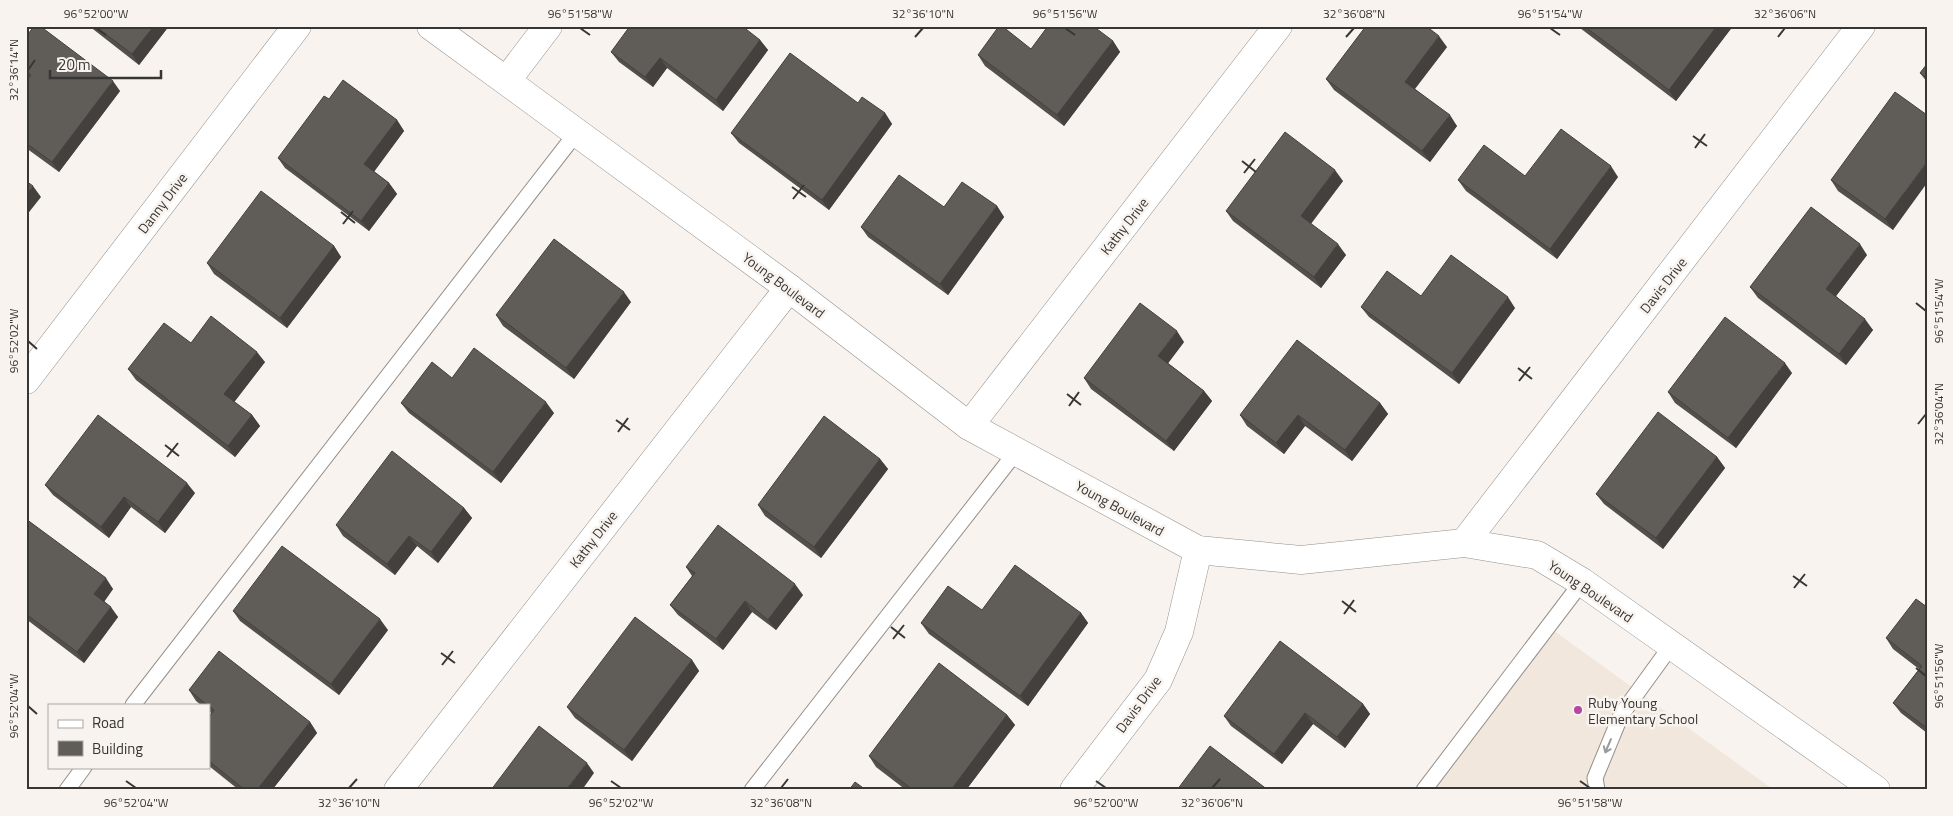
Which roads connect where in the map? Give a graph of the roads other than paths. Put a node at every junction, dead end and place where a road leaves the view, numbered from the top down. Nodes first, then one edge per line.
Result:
1 (297, 26) edge
2 (431, 26) edge
3 (548, 26) edge
4 (1278, 26) edge
5 (1861, 26) edge
6 (507, 80) junction
7 (577, 132) junction
8 (789, 288) junction
9 (26, 380) edge
10 (969, 426) junction
11 (1016, 452) junction
12 (1464, 543) junction
13 (1198, 550) junction
14 (1582, 582) junction
15 (1671, 646) junction
16 (133, 704) edge
17 (83, 768) edge
18 (67, 790) edge
19 (398, 790) edge
20 (752, 790) edge
21 (1074, 790) edge
22 (1424, 790) edge
23 (1597, 790) edge
24 (1876, 790) edge

1 - 9 street, Danny Drive
2 - 6 street, Young Boulevard
3 - 6 street
4 - 10 street, Kathy Drive
5 - 12 street, Davis Drive
6 - 7 street, Young Boulevard
7 - 8 street, Young Boulevard
7 - 16 lane
8 - 10 street, Young Boulevard
8 - 19 street, Kathy Drive
10 - 11 street, Young Boulevard
11 - 13 street, Young Boulevard
11 - 20 lane
12 - 13 street, Young Boulevard
12 - 14 street, Young Boulevard
13 - 21 street, Davis Drive
14 - 15 street, Young Boulevard
14 - 22 lane
15 -> 23 lane
15 - 24 street, Young Boulevard
17 - 18 lane

